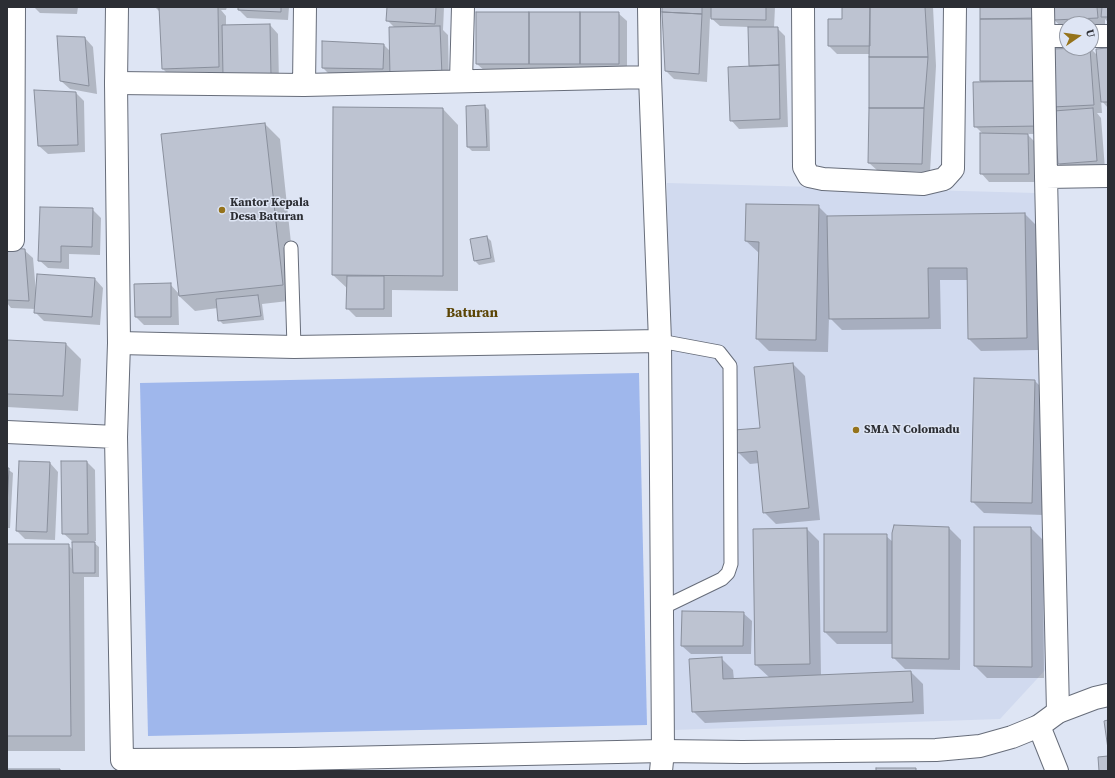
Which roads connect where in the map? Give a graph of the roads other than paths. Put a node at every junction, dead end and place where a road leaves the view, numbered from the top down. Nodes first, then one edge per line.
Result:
1 (14, 7) edge
2 (117, 7) edge
3 (305, 7) edge
4 (463, 7) edge
5 (649, 7) edge
6 (803, 7) edge
7 (955, 7) edge
8 (1044, 7) edge
9 (1044, 36) junction
10 (1059, 36) edge
11 (650, 77) junction
12 (461, 81) junction
13 (116, 83) junction
14 (304, 85) junction
15 (10, 100) edge
16 (1108, 176) edge
17 (1046, 177) junction
18 (10, 240) edge
19 (291, 248) dead end
20 (660, 341) junction
21 (119, 343) junction
22 (294, 347) junction
23 (7, 432) edge
24 (116, 437) junction
25 (662, 608) junction
26 (1108, 695) edge
27 (1058, 712) junction
28 (1039, 726) junction
29 (662, 761) edge
30 (294, 765) edge
31 (122, 766) edge
32 (1057, 771) edge

1 - 15 street
2 - 13 street
3 - 14 street
4 - 12 street
5 - 11 street
6 - 7 street
8 - 9 street
9 - 10 street
9 - 17 street
11 - 12 street
11 - 20 street
12 - 14 street
13 - 14 street
13 - 21 street
15 - 18 street
16 - 17 street
17 - 27 street
19 - 22 lane
20 - 22 street
20 - 25 street
20 - 25 lane
21 - 22 street
21 - 24 street
23 - 24 street
24 - 31 street
25 - 29 street
26 - 27 street
27 - 28 street
28 - 29 street
28 - 32 street
29 - 30 street
30 - 31 street

